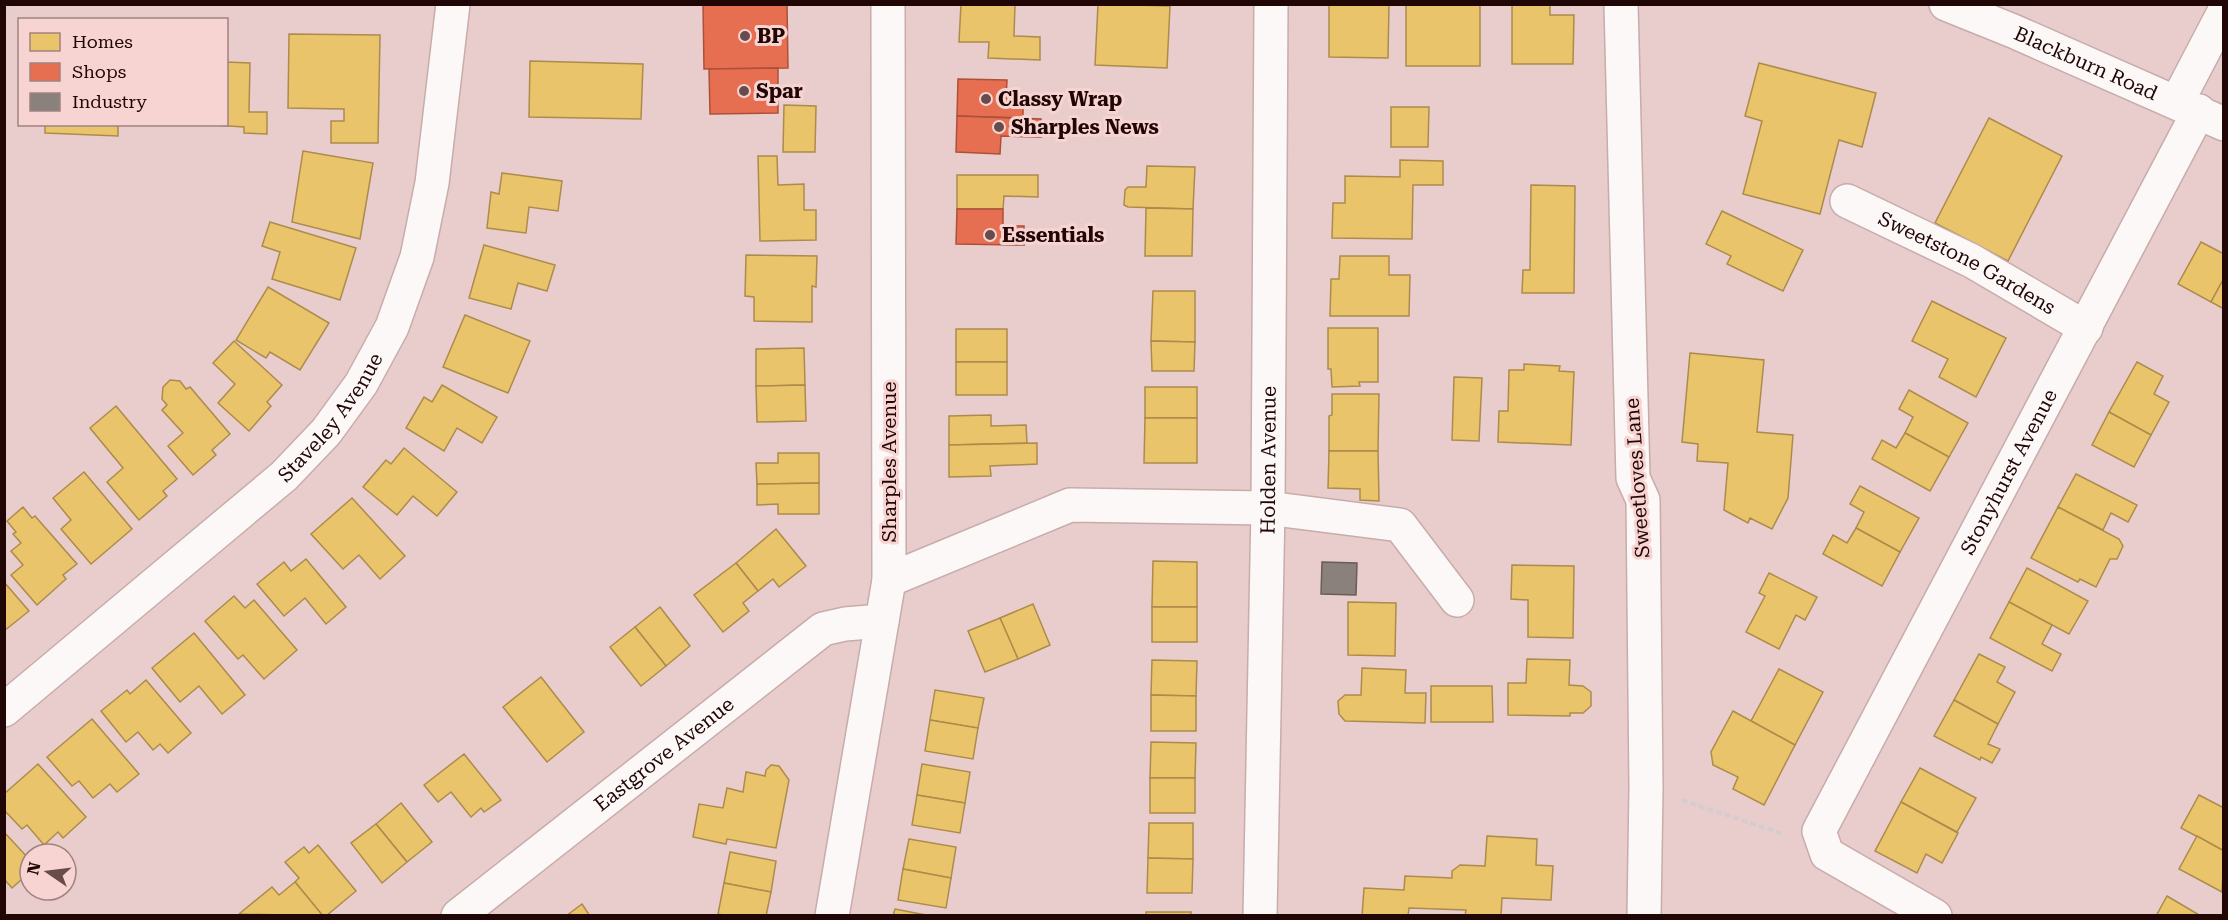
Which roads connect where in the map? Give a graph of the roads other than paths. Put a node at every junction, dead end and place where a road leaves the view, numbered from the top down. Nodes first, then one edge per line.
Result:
1 (453, 4) edge
2 (888, 4) edge
3 (1271, 4) edge
4 (1621, 4) edge
5 (1946, 4) edge
6 (2223, 12) edge
7 (2200, 112) edge
8 (1847, 201) dead end
9 (2085, 328) junction
10 (1268, 508) junction
11 (889, 580) junction
12 (1457, 600) dead end
13 (882, 621) junction
14 (4, 710) edge
15 (458, 915) edge
16 (832, 915) edge
17 (1260, 915) edge
18 (1644, 915) edge
19 (1935, 915) edge

1 - 14 main road, Staveley Avenue
2 - 11 main road, Sharples Avenue
3 - 10 main road, Holden Avenue
4 - 18 main road, Sweetloves Lane
5 - 7 main road, Blackburn Road
6 - 7 main road, Stonyhurst Avenue
7 - 9 main road, Stonyhurst Avenue
8 - 9 main road, Sweetstone Gardens
9 - 19 main road, Stonyhurst Avenue
10 - 11 main road
10 - 12 main road
10 - 17 main road, Holden Avenue
11 - 13 main road, Sharples Avenue
13 - 15 main road, Eastgrove Avenue
13 - 16 main road, Sharples Avenue

